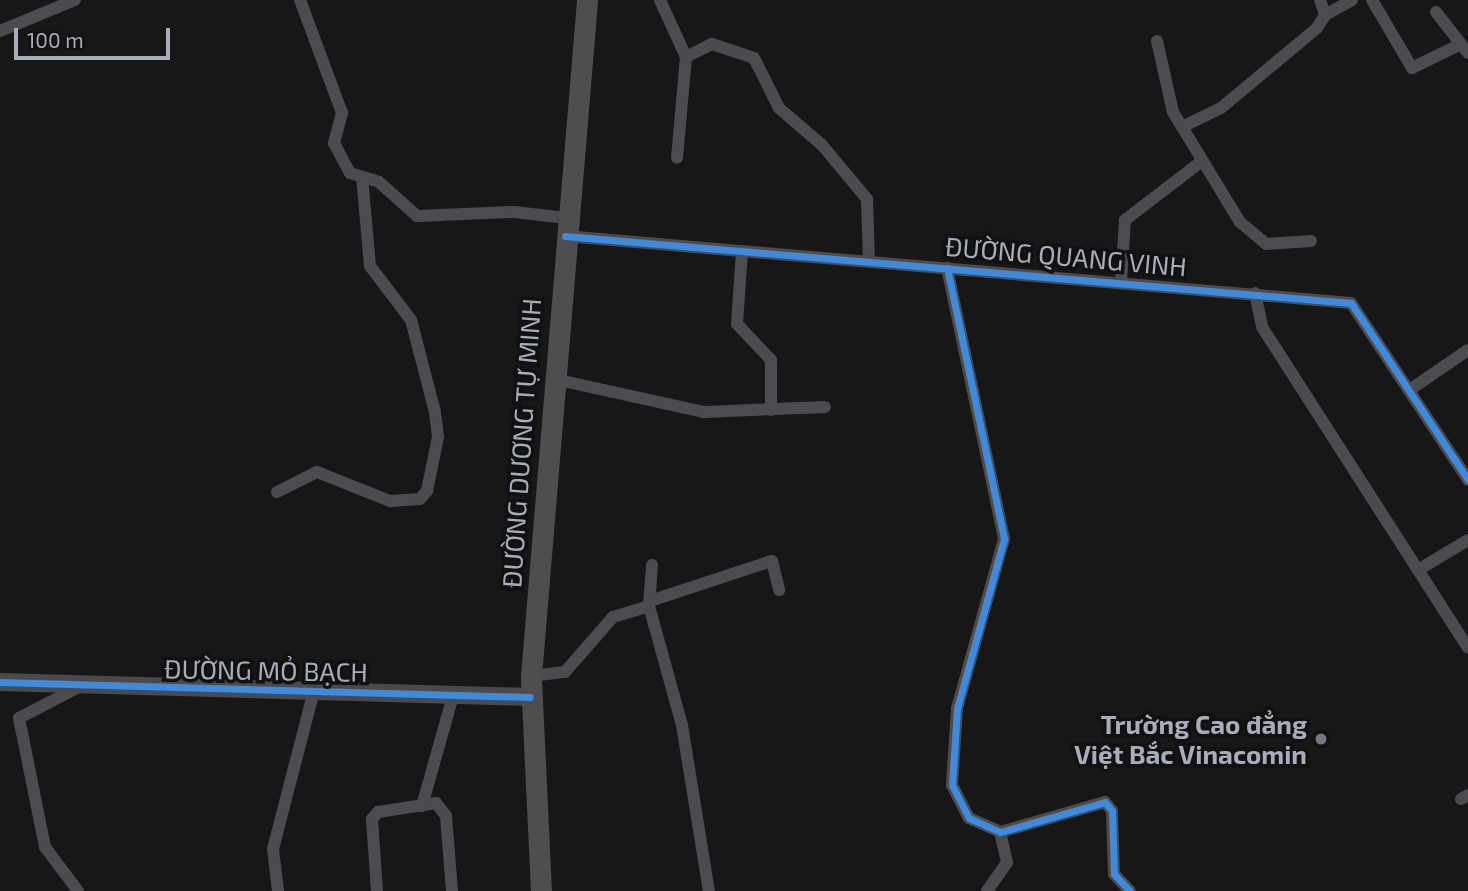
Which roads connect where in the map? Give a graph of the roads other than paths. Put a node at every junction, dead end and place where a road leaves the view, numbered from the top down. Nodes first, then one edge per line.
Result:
1 (75, 0) edge
2 (300, 0) edge
3 (587, 0) edge
4 (660, 0) edge
5 (1320, 0) edge
6 (1352, 0) edge
7 (1373, 0) edge
8 (1436, 12) dead end
9 (1325, 15) junction
10 (0, 31) edge
11 (1157, 41) dead end
12 (1463, 49) edge
13 (685, 57) junction
14 (1182, 127) junction
15 (677, 158) dead end
16 (1202, 161) junction
17 (362, 177) junction
18 (566, 227) junction
19 (1311, 241) dead end
20 (742, 251) junction
21 (869, 261) junction
22 (947, 268) junction
23 (1121, 282) junction
24 (1255, 293) junction
25 (1468, 350) edge
26 (554, 379) junction
27 (1411, 389) junction
28 (825, 407) dead end
29 (771, 410) junction
30 (1468, 480) edge
31 (277, 492) dead end
32 (1468, 540) edge
33 (652, 565) dead end
34 (1418, 570) junction
35 (779, 590) dead end
36 (650, 604) junction
37 (1468, 648) edge
38 (0, 682) edge
39 (531, 687) junction
40 (77, 688) junction
41 (314, 691) junction
42 (453, 696) junction
43 (422, 806) junction
44 (1000, 832) junction
45 (78, 891) edge
46 (278, 891) edge
47 (377, 891) edge
48 (452, 891) edge
49 (541, 891) edge
50 (709, 891) edge
51 (987, 891) edge
52 (1130, 891) edge

1 - 10 street
2 - 17 street, ĐƯỜNG QUANG VINH
3 - 18 highway, ĐƯỜNG DƯƠNG TỰ MINH
4 - 13 street
5 - 9 street
6 - 9 street
7 - 12 street
8 - 12 street
9 - 14 street
11 - 14 street
13 - 15 street
13 - 21 street
14 - 16 street
16 - 19 street
16 - 23 street
17 - 18 street, ĐƯỜNG QUANG VINH
17 - 31 street
18 - 20 street, ĐƯỜNG QUANG VINH
18 - 26 highway, ĐƯỜNG DƯƠNG TỰ MINH
20 - 21 street, ĐƯỜNG QUANG VINH
20 - 29 street
21 - 22 street, ĐƯỜNG QUANG VINH
22 - 23 street, ĐƯỜNG QUANG VINH
22 - 44 street
23 - 24 street, ĐƯỜNG QUANG VINH
24 - 27 street, ĐƯỜNG QUANG VINH
24 - 34 street
25 - 27 street
26 - 29 street
26 - 39 highway, ĐƯỜNG DƯƠNG TỰ MINH
27 - 30 street, ĐƯỜNG QUANG VINH
28 - 29 street
32 - 34 street
33 - 36 street
34 - 37 street
35 - 36 street
36 - 39 street
36 - 50 street
38 - 40 street, ĐƯỜNG MỎ BẠCH
39 - 42 street, ĐƯỜNG MỎ BẠCH
39 - 49 highway, ĐƯỜNG DƯƠNG TỰ MINH
40 - 41 street, ĐƯỜNG MỎ BẠCH
40 - 45 street
41 - 42 street, ĐƯỜNG MỎ BẠCH
41 - 46 street
42 - 43 street
43 - 47 street
43 - 48 street
44 - 51 street
44 - 52 street

